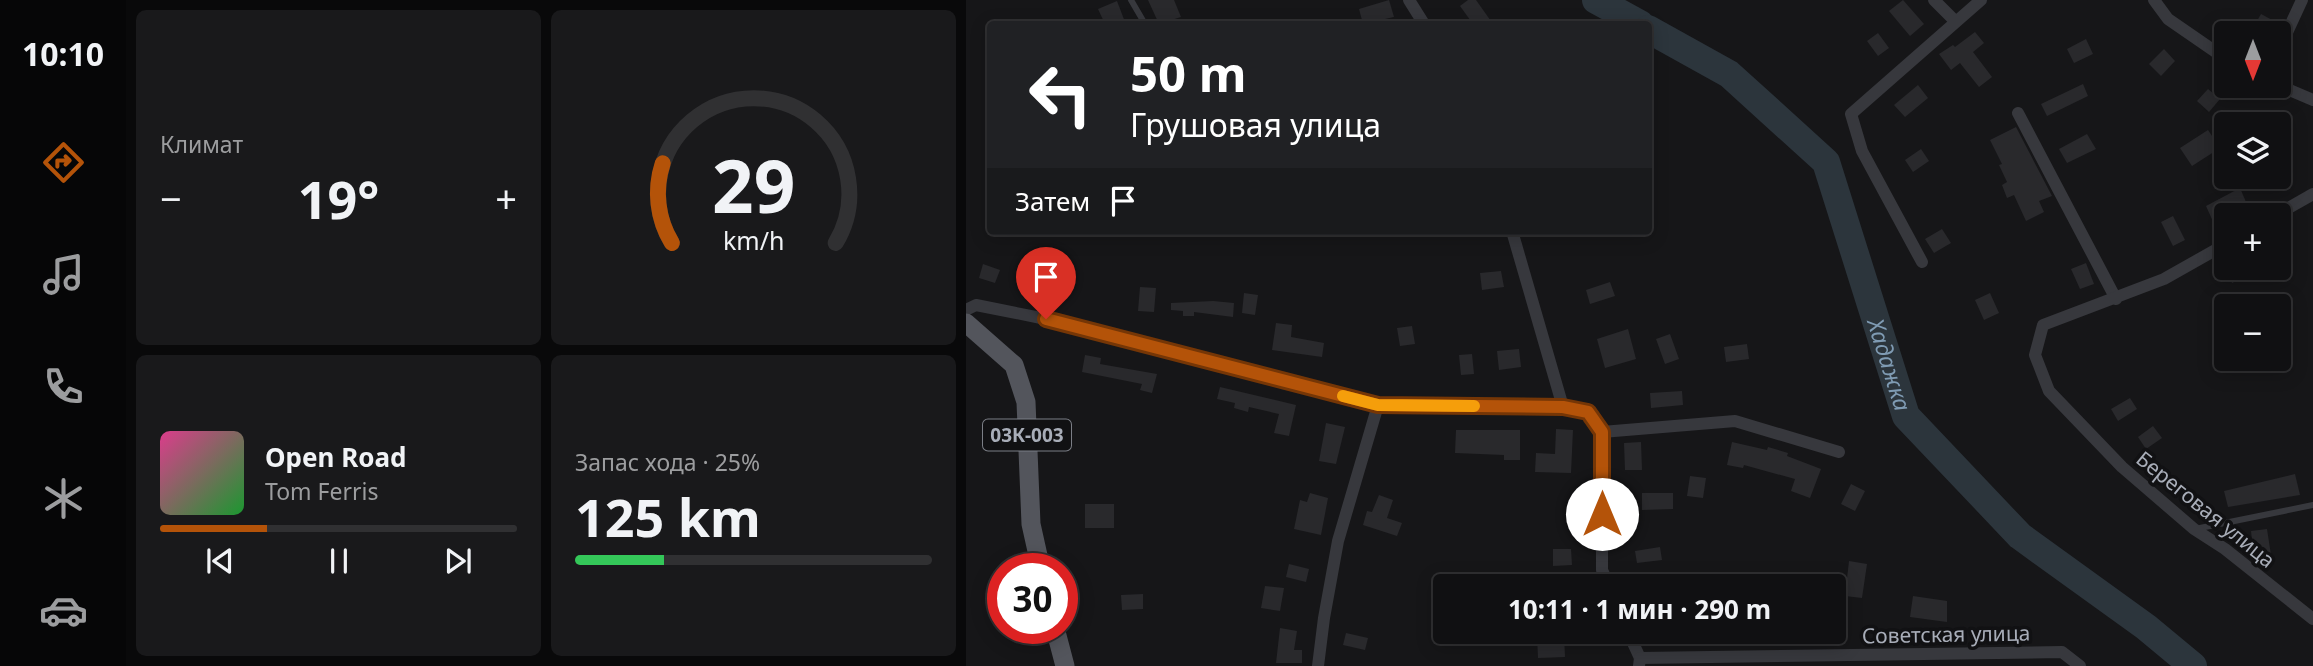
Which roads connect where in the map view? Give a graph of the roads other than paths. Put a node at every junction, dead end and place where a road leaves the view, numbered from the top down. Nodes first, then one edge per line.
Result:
1 (1131, 0) edge
2 (1409, 0) edge
3 (1934, 0) edge
4 (1981, 0) edge
5 (2154, 0) edge
6 (2302, 0) edge
7 (1142, 21) edge
8 (1422, 21) edge
9 (1955, 21) junction
10 (2291, 24) edge
11 (2214, 51) edge
12 (2291, 91) edge
13 (2313, 100) edge
14 (2018, 113) dead end
15 (2313, 194) edge
16 (2291, 206) edge
17 (1513, 235) edge
18 (2214, 251) edge
19 (1922, 262) dead end
20 (2116, 299) junction
21 (966, 310) edge
22 (966, 323) edge
23 (1378, 405) junction
24 (1563, 407) junction
25 (1602, 432) junction
26 (1839, 452) dead end
27 (2313, 505) edge
28 (2194, 529) junction
29 (1037, 553) edge
30 (1604, 574) edge
31 (2313, 619) edge
32 (1059, 644) edge
33 (1632, 644) edge
34 (1639, 662) edge
35 (1065, 666) edge
36 (1318, 666) edge
37 (2080, 666) edge

1 - 7 lane
2 - 8 street
3 - 9 street
4 - 9 street
5 - 11 street
6 - 10 street
9 - 19 street
12 - 13 street
14 - 20 street
15 - 16 street
17 - 24 street
18 - 20 street
20 - 28 street, Береговая улица
21 - 23 street
22 - 29 main road, 03К-003
23 - 24 street
23 - 36 street
24 - 25 street
25 - 26 street
25 - 30 street
27 - 28 lane
28 - 31 street, Береговая улица
32 - 35 main road
33 - 34 street
34 - 37 street, Советская улица

